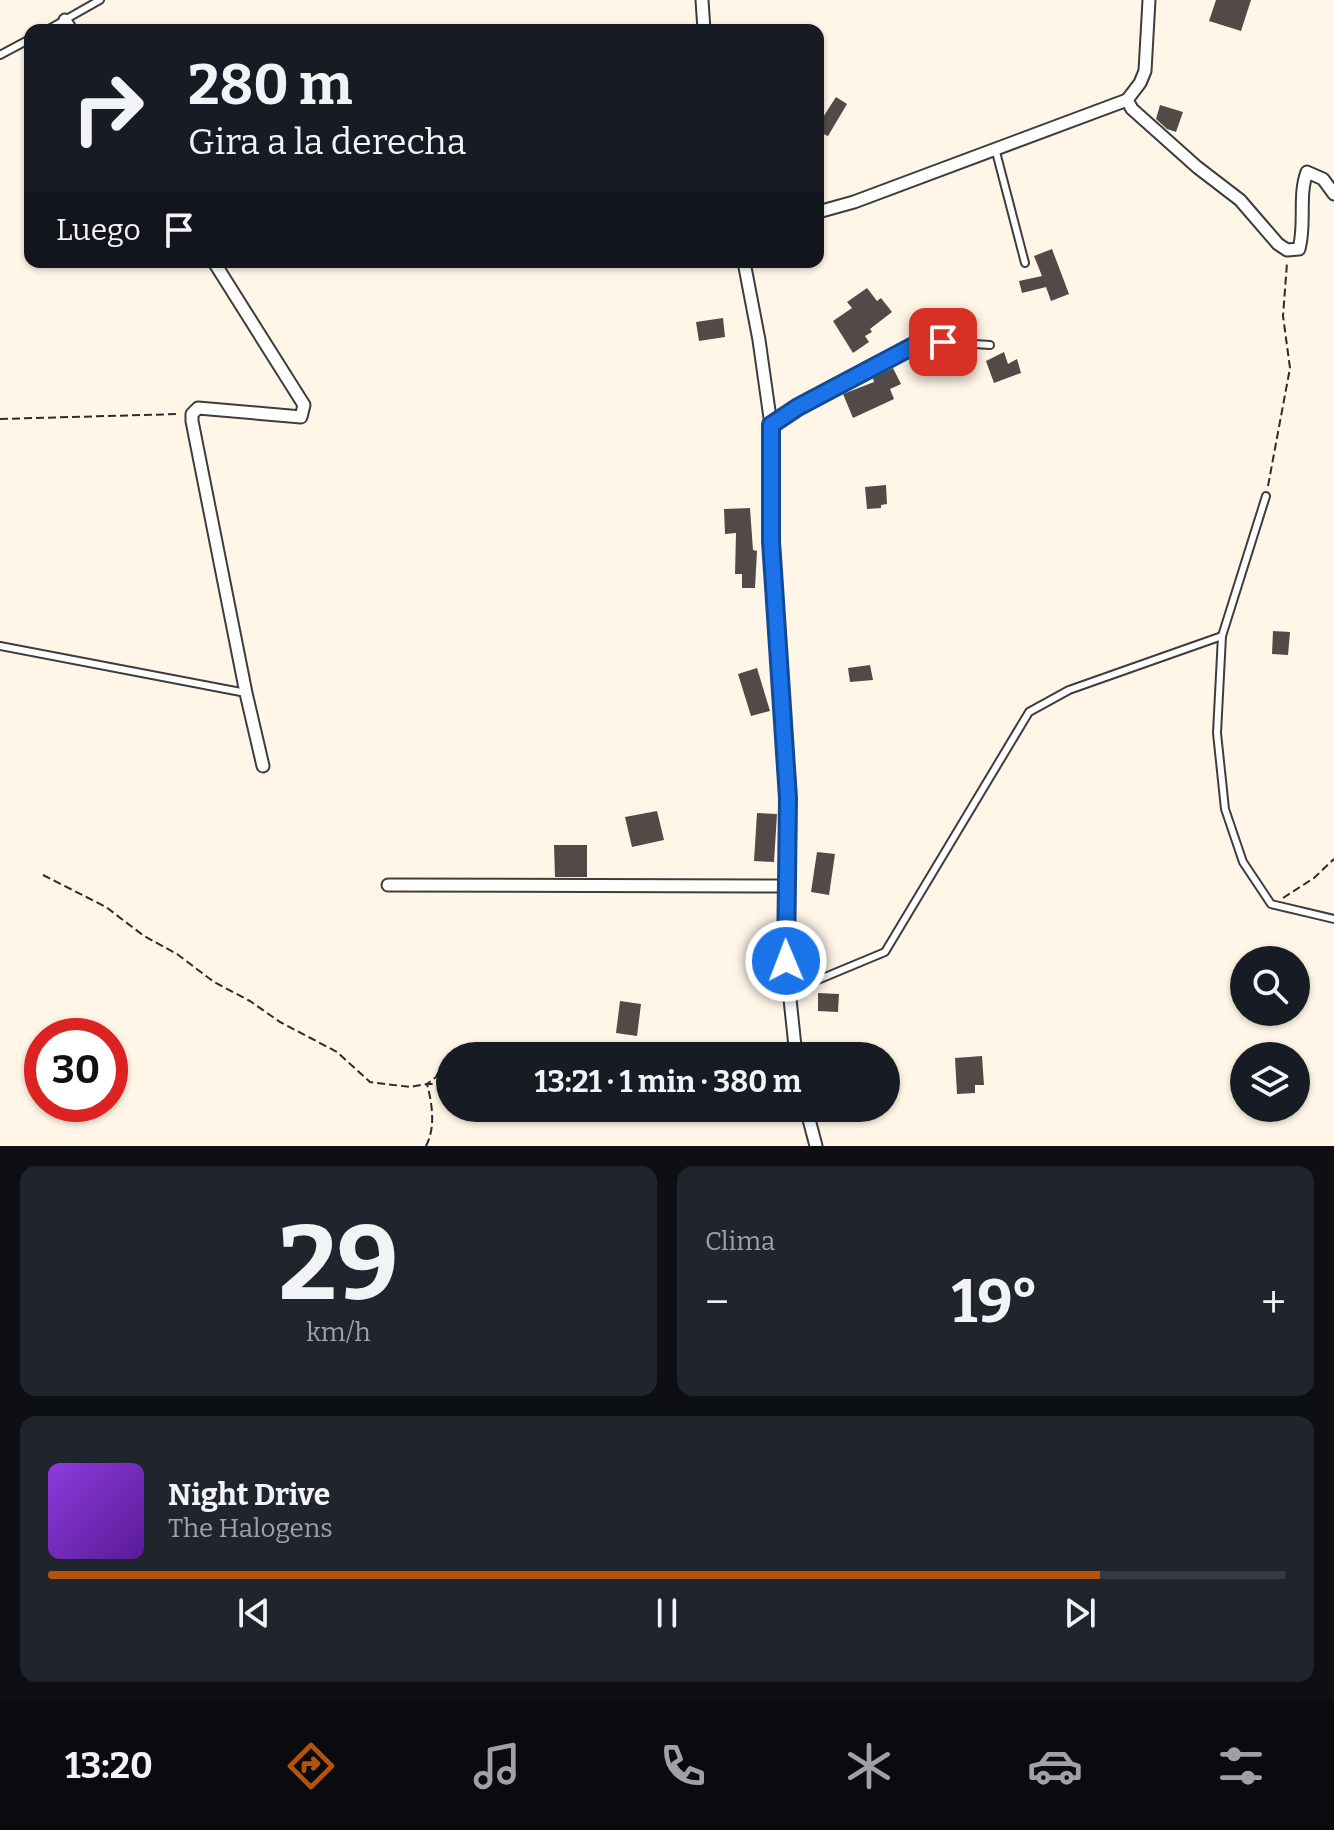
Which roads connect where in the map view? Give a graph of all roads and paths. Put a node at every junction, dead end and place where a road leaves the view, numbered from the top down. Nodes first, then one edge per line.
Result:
1 (100, 0) edge
2 (702, 0) edge
3 (1149, 0) edge
4 (69, 24) edge
5 (704, 24) edge
6 (24, 42) edge
7 (0, 55) edge
8 (1127, 100) junction
9 (995, 148) junction
10 (1334, 194) edge
11 (824, 210) edge
12 (1287, 250) junction
13 (1025, 263) dead end
14 (218, 268) edge
15 (745, 268) edge
16 (990, 345) dead end
17 (192, 414) junction
18 (0, 419) edge
19 (771, 425) junction
20 (1266, 496) joint
21 (1222, 636) junction
22 (0, 646) edge
23 (246, 693) junction
24 (263, 766) dead end
25 (1334, 859) edge
26 (43, 875) dead end
27 (388, 885) dead end
28 (785, 886) junction
29 (1271, 904) junction
30 (1334, 919) edge
31 (789, 992) junction
32 (794, 1042) edge
33 (436, 1077) edge
34 (427, 1084) junction
35 (436, 1084) edge
36 (810, 1122) edge
37 (426, 1146) edge
38 (816, 1146) edge

1 - 4 lane
2 - 5 street
3 - 8 street
6 - 7 lane
8 - 9 street
8 - 12 street
9 - 11 street
9 - 13 lane
10 - 12 street
12 - 20 path
14 - 17 street
15 - 19 street
16 - 19 lane
17 - 18 path
17 - 23 street
19 - 28 street
20 - 21 lane
21 - 29 lane
21 - 31 lane
22 - 23 lane
23 - 24 street
25 - 29 path
26 - 34 path
27 - 28 street
28 - 31 street
29 - 30 lane
31 - 32 street
33 - 34 path
34 - 35 path
34 - 37 path
36 - 38 street

